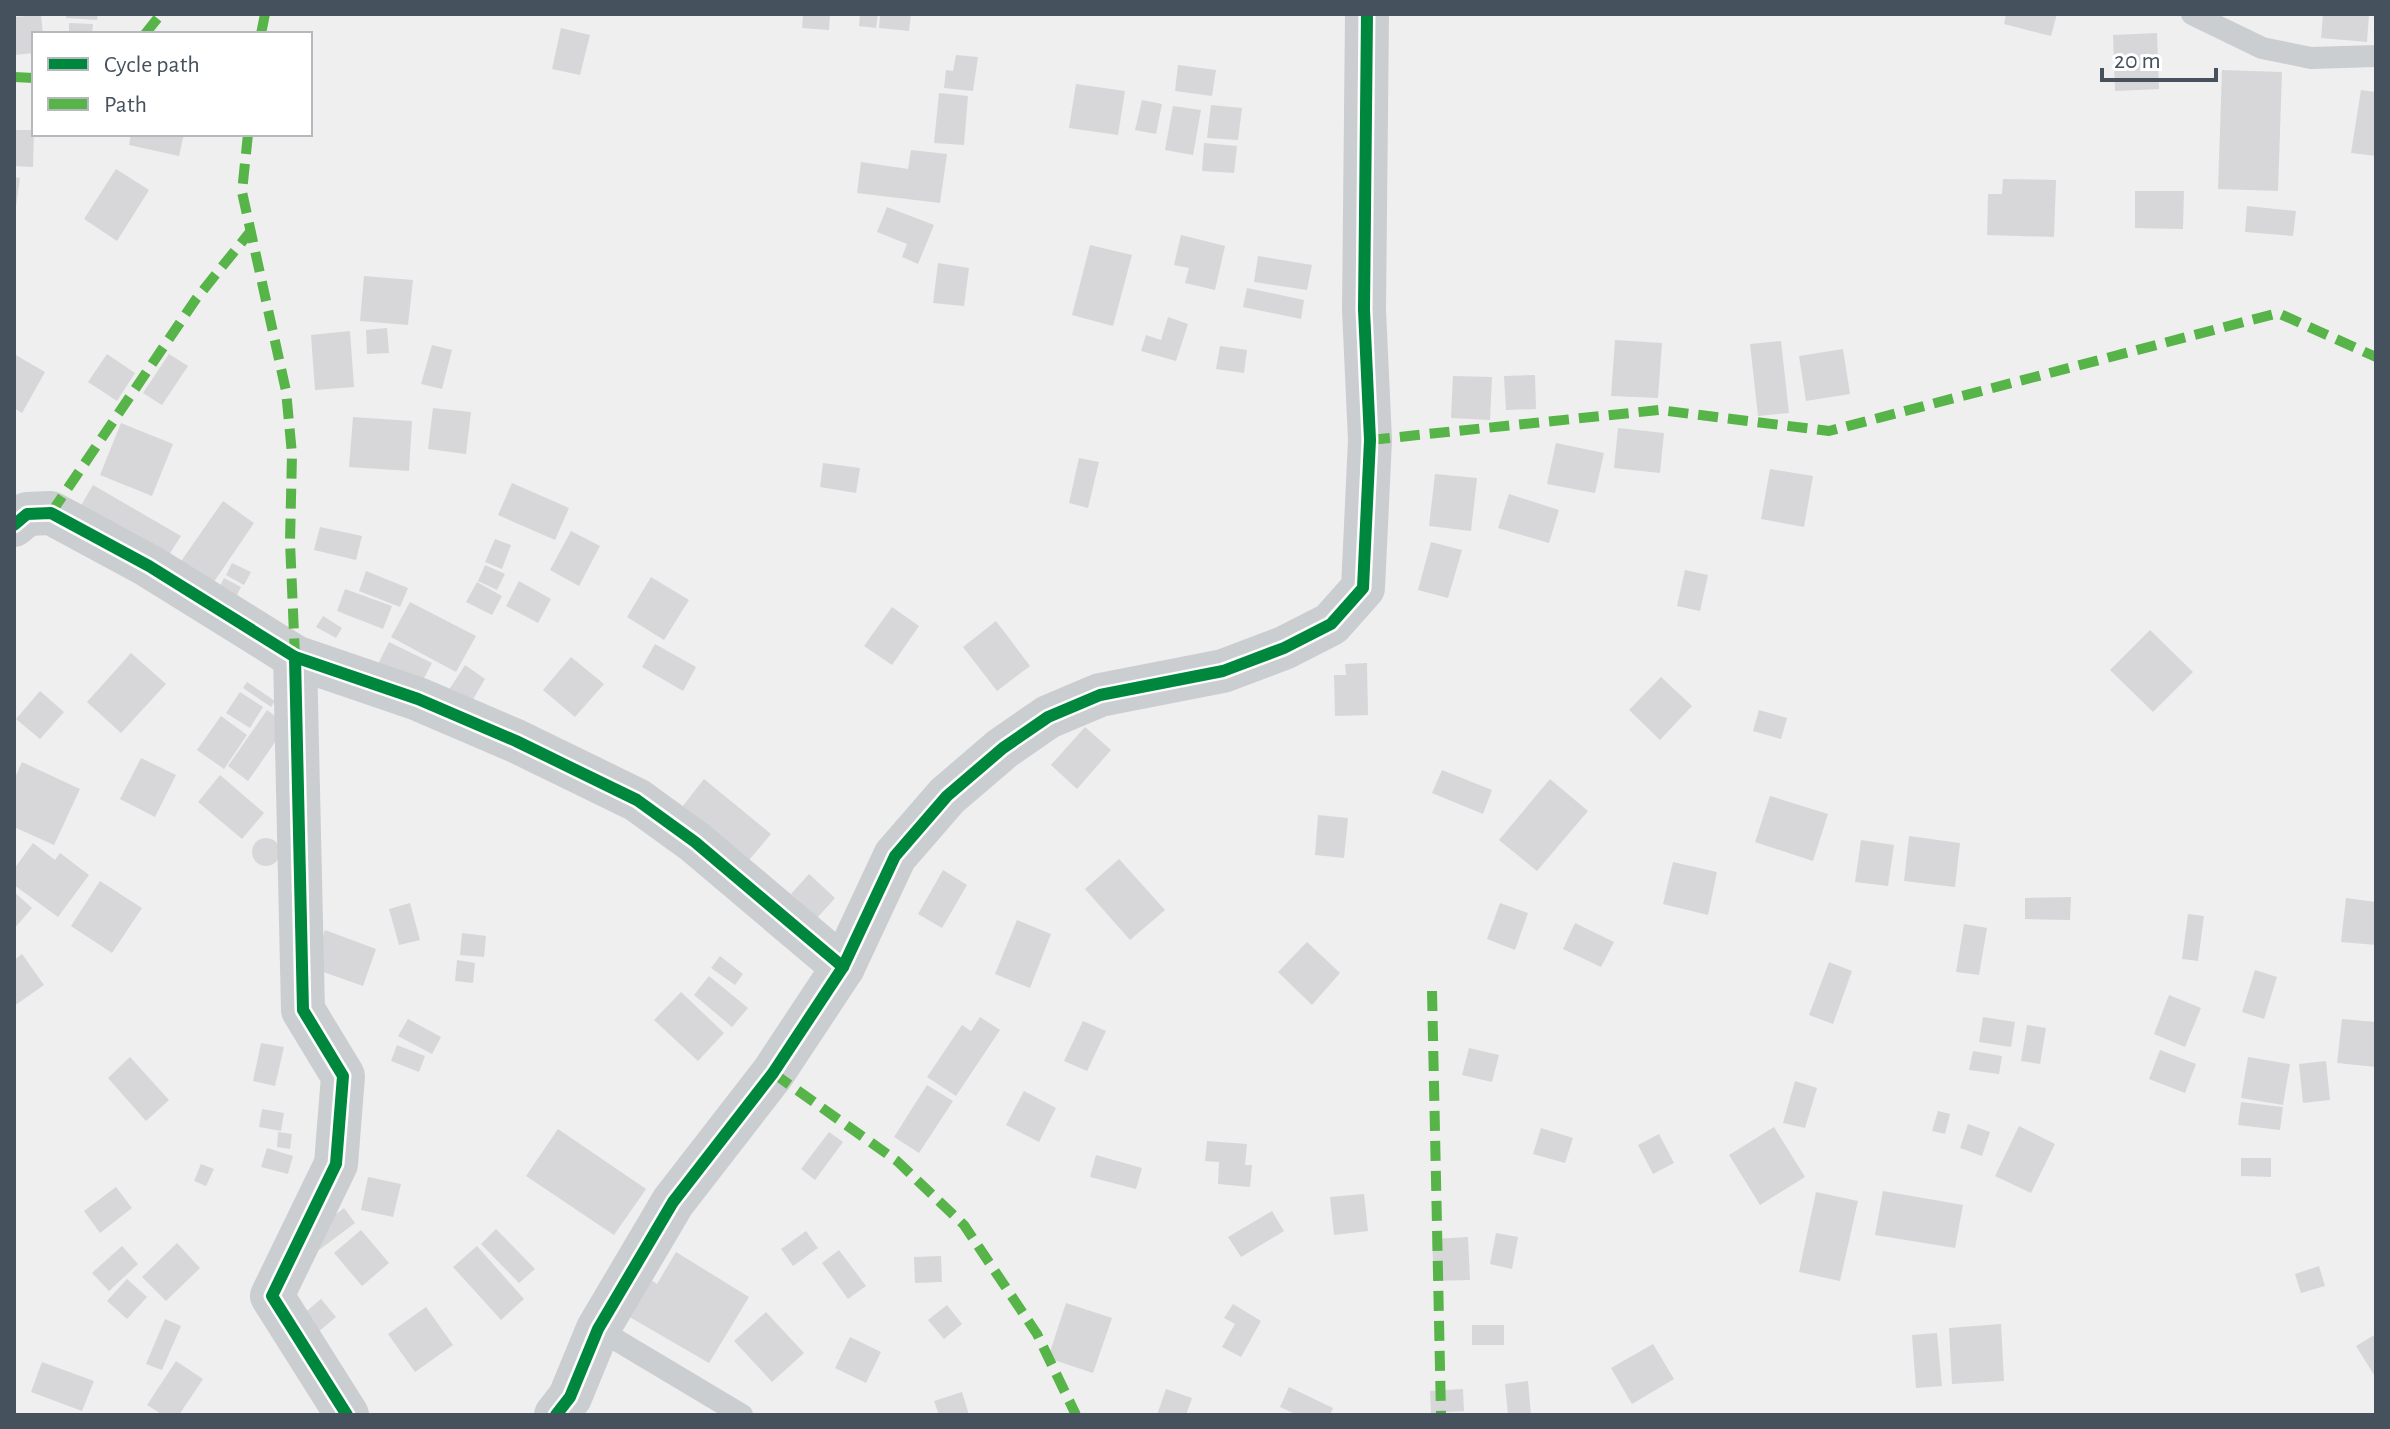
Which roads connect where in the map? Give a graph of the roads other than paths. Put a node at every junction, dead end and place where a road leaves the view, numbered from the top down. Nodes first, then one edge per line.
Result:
1 (1367, 14) edge
2 (2192, 14) edge
3 (2376, 56) edge
4 (14, 525) edge
5 (295, 657) junction
6 (843, 967) junction
7 (598, 1329) junction
8 (347, 1415) edge
9 (556, 1415) edge
10 (742, 1415) edge

1 - 6 street
2 - 3 lane
4 - 5 street
5 - 6 street
5 - 8 street
6 - 7 street
7 - 9 street
7 - 10 lane

